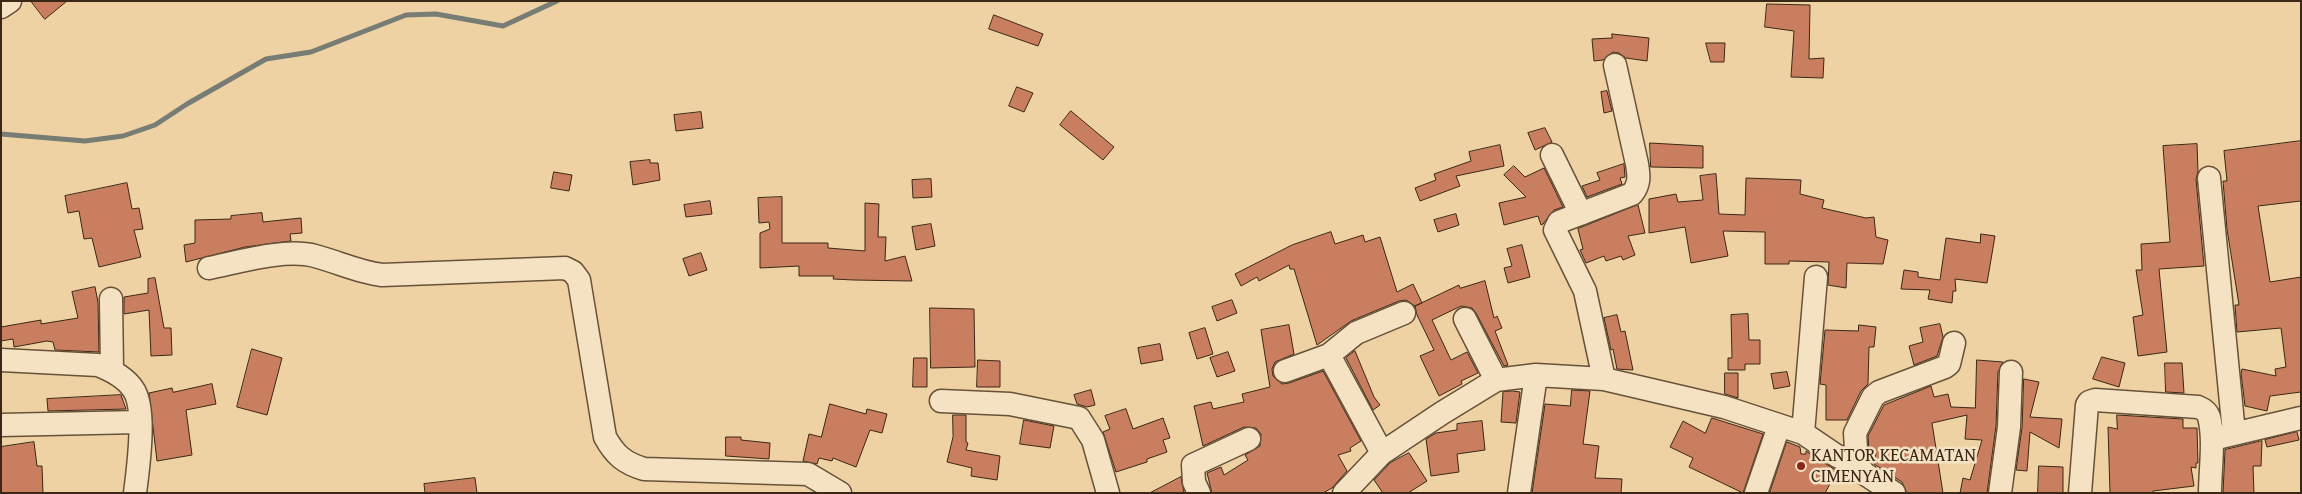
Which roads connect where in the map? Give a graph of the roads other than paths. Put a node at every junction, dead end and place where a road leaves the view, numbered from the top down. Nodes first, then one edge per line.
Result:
1 (10, 1) edge
2 (1, 7) edge
3 (1615, 65) dead end
4 (1552, 155) dead end
5 (2209, 178) dead end
6 (1581, 214) junction
7 (209, 268) dead end
8 (1816, 277) dead end
9 (111, 298) dead end
10 (1404, 313) dead end
11 (1465, 319) dead end
12 (1954, 343) dead end
13 (1329, 355) junction
14 (3, 361) edge
15 (112, 370) junction
16 (1285, 371) dead end
17 (2011, 372) dead end
18 (1536, 375) junction
19 (1604, 379) junction
20 (1496, 380) junction
21 (941, 401) dead end
22 (2301, 418) edge
23 (139, 422) junction
24 (1, 425) edge
25 (1779, 426) junction
26 (1804, 433) junction
27 (2234, 433) junction
28 (1249, 439) dead end
29 (2210, 441) junction
30 (1382, 453) junction
31 (1857, 465) junction
32 (135, 493) edge
33 (840, 493) edge
34 (1108, 493) edge
35 (1199, 493) edge
36 (1344, 493) edge
37 (1519, 493) edge
38 (1756, 493) edge
39 (1894, 493) edge
40 (2000, 493) edge
41 (2080, 493) edge
42 (2210, 493) edge

1 - 2 street
3 - 6 street
4 - 6 street
5 - 27 street
6 - 19 street
7 - 33 street
8 - 26 street
9 - 15 street
10 - 13 street
11 - 20 street
12 - 31 street
13 - 16 street
13 - 30 street
14 - 15 street
15 - 23 street
17 - 40 street
18 - 19 street
18 - 20 street
18 - 37 street
19 - 25 street
20 - 30 street
21 - 34 street
22 - 27 street
23 - 24 street
23 - 32 street
25 - 26 street
25 - 38 street
26 - 31 street
27 - 29 street
28 - 35 street
29 - 41 street
29 - 42 street
30 - 36 street
31 - 39 street

